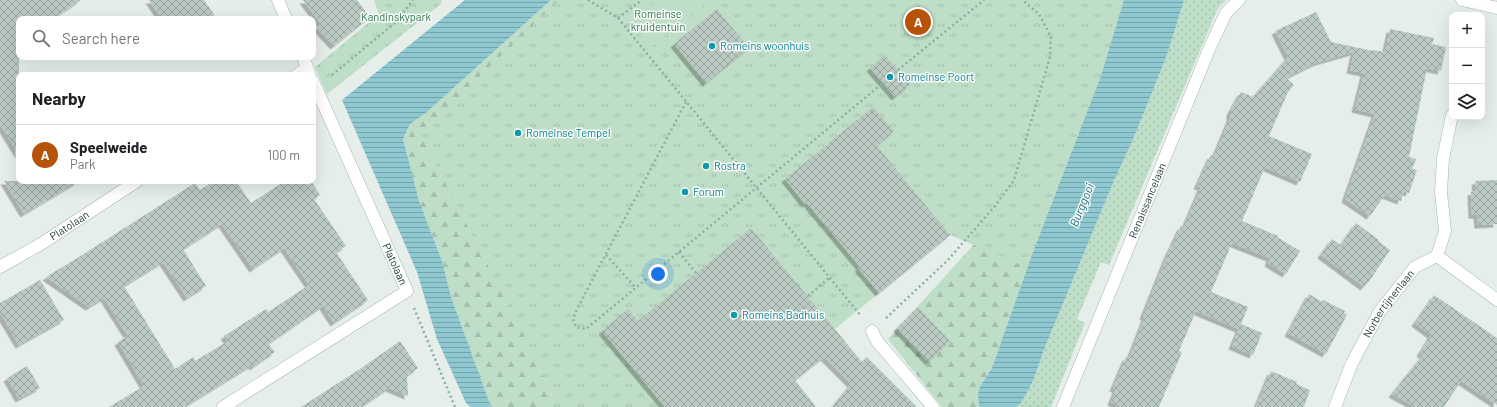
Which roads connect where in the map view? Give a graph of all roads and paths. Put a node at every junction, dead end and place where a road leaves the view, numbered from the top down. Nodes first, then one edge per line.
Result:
1 (278, 0) edge
2 (413, 0) edge
3 (588, 0) edge
4 (642, 0) edge
5 (984, 0) edge
6 (1022, 0) edge
7 (1240, 0) edge
8 (1462, 0) edge
9 (1475, 3) junction
10 (1497, 8) edge
11 (1474, 12) edge
12 (285, 16) edge
13 (618, 18) junction
14 (898, 70) dead end
15 (316, 82) edge
16 (883, 83) dead end
17 (316, 88) edge
18 (686, 102) junction
19 (1451, 120) edge
20 (132, 184) edge
21 (756, 188) junction
22 (679, 252) junction
23 (606, 255) junction
24 (1437, 256) junction
25 (0, 268) edge
26 (696, 273) dead end
27 (829, 278) junction
28 (636, 288) junction
29 (407, 291) junction
30 (808, 296) dead end
31 (1497, 300) edge
32 (872, 331) junction
33 (223, 407) edge
34 (455, 407) edge
35 (933, 407) edge
36 (1063, 407) edge
37 (1335, 407) edge

1 - 12 street
2 - 15 path
3 - 13 path
4 - 13 path
5 - 14 path
6 - 32 path
7 - 36 street, Renaissancelaan
8 - 9 street
9 - 10 street
9 - 11 street
13 - 18 path
16 - 21 path
17 - 29 street, Platolaan
18 - 21 path
18 - 23 path
19 - 24 street
20 - 25 street, Platolaan
21 - 22 path
21 - 27 path
22 - 26 path
22 - 28 path
23 - 28 path
23 - 28 path
24 - 31 street
24 - 37 street, Norbertijnenlaan
27 - 30 path
27 - 32 path
29 - 33 street, Platolaan
29 - 34 path
32 - 35 street

